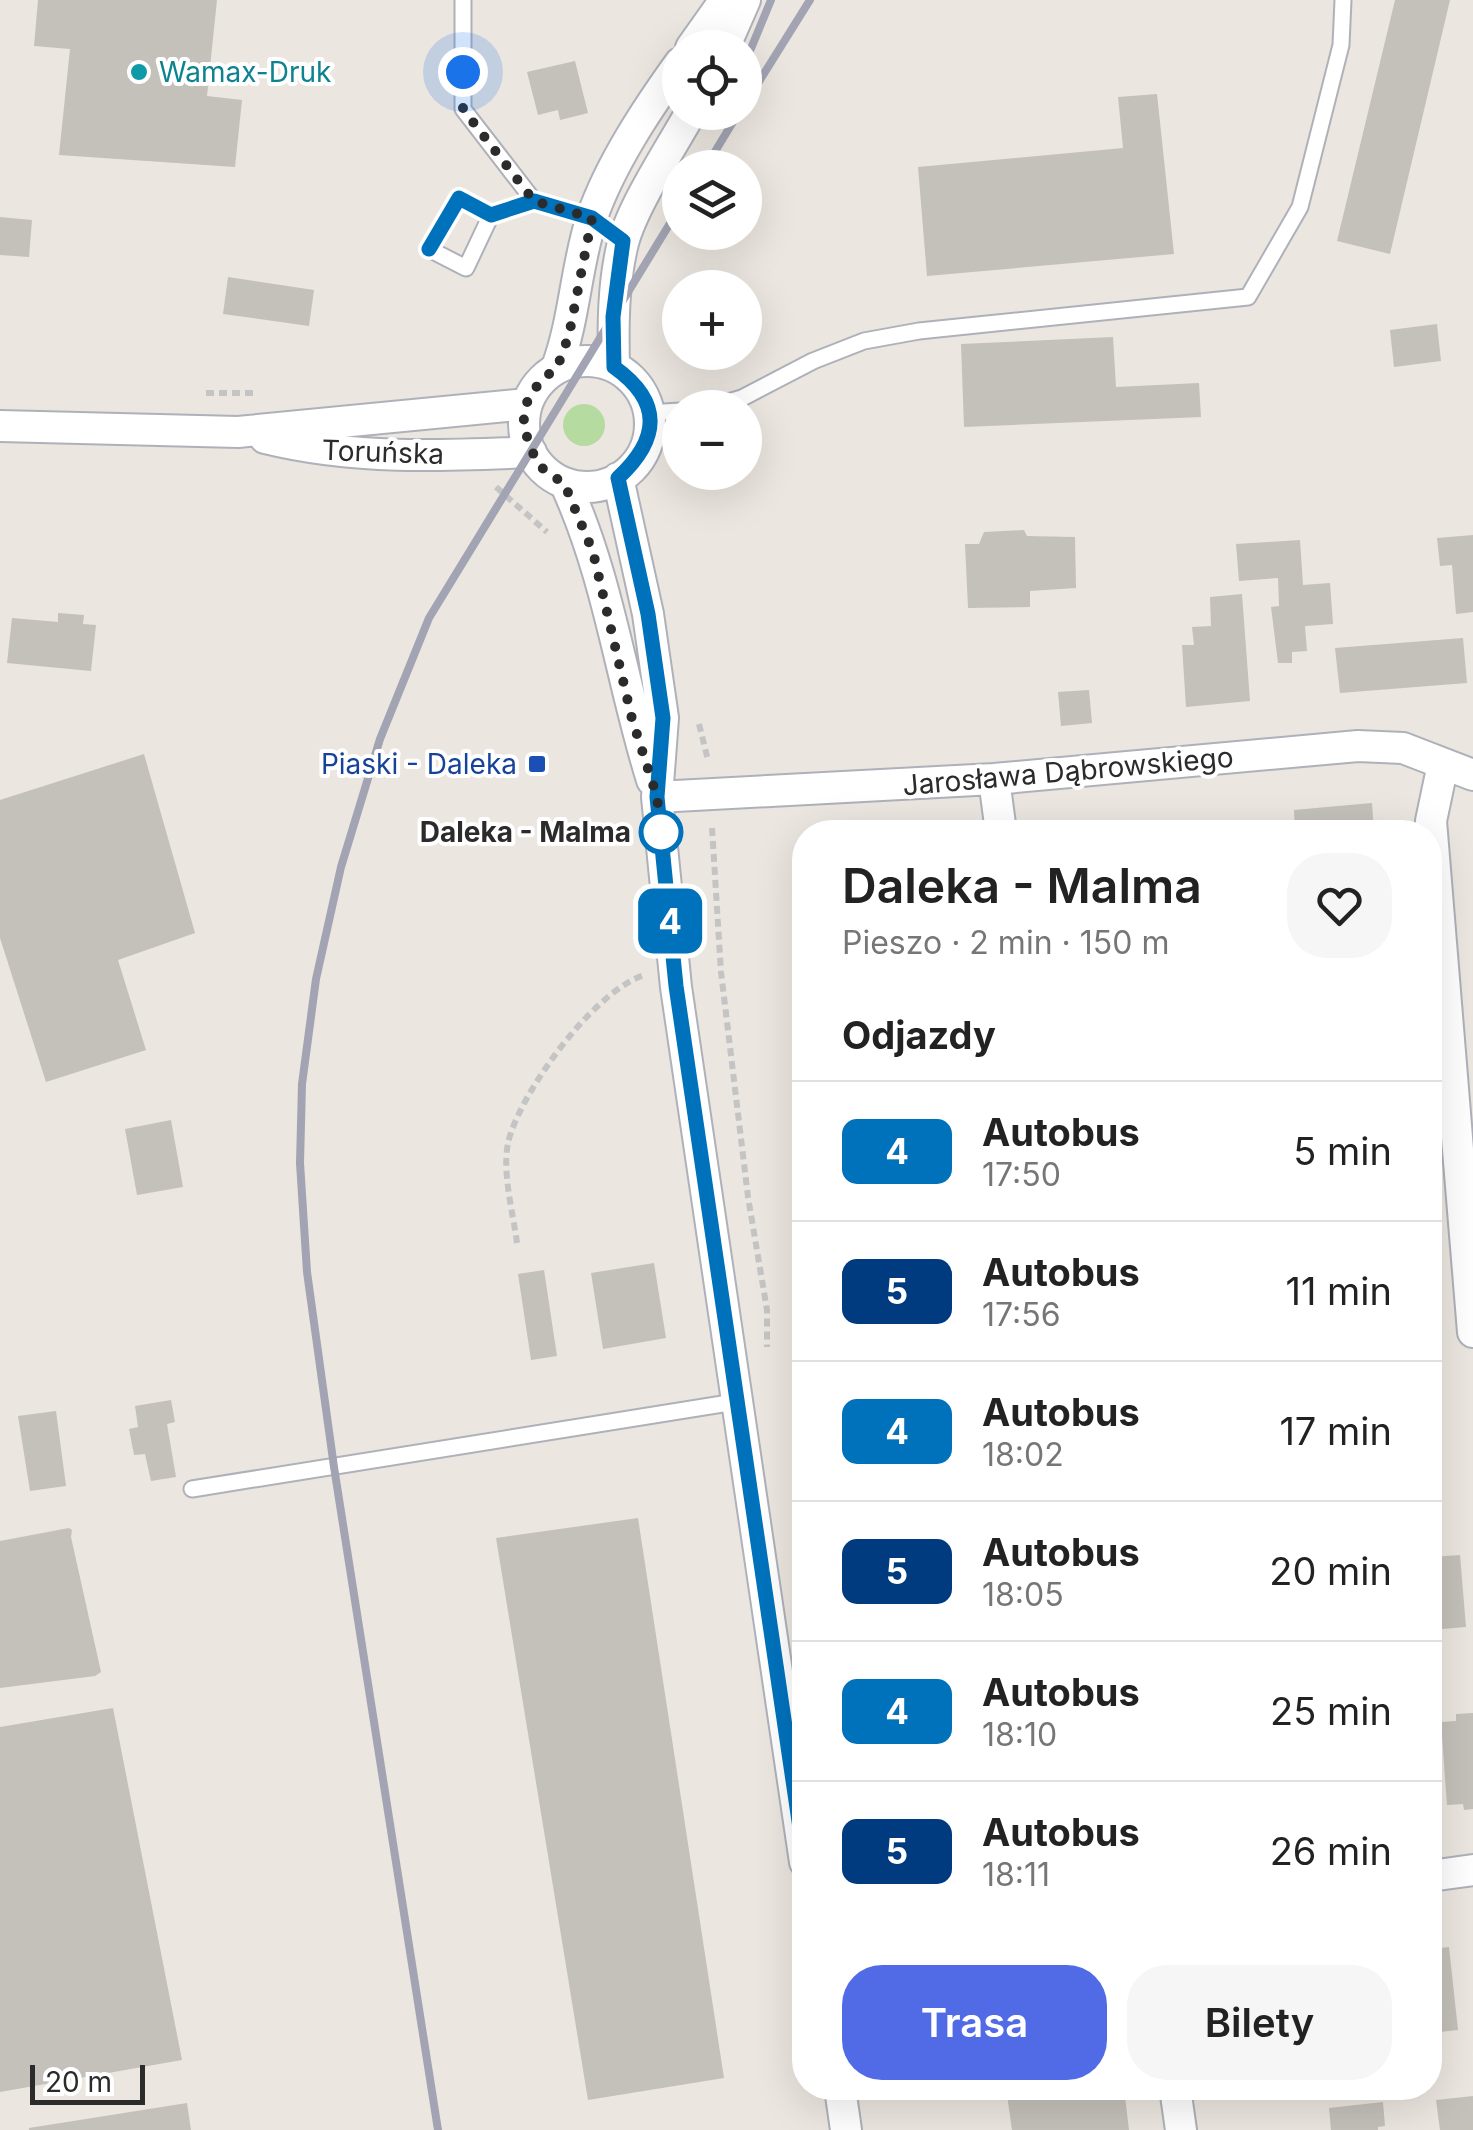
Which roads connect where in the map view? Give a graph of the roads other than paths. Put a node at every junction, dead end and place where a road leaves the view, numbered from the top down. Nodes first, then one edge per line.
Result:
1 (463, 0) edge
2 (724, 0) edge
3 (746, 0) edge
4 (1344, 0) edge
5 (703, 30) edge
6 (732, 30) edge
7 (662, 91) edge
8 (681, 130) edge
9 (534, 201) junction
10 (491, 215) junction
11 (592, 218) junction
12 (623, 241) junction
13 (614, 367) junction
14 (557, 368) junction
15 (757, 390) edge
16 (526, 404) junction
17 (662, 412) edge
18 (649, 413) junction
19 (0, 426) edge
20 (238, 432) junction
21 (531, 452) junction
22 (618, 478) junction
23 (564, 483) junction
24 (1443, 764) junction
25 (1473, 775) edge
26 (994, 779) junction
27 (657, 797) junction
28 (999, 820) edge
29 (1431, 820) edge
30 (1442, 955) edge
31 (1473, 1332) edge
32 (735, 1402) junction
33 (192, 1489) dead end
34 (792, 1777) edge
35 (1473, 1870) edge
36 (1442, 1874) edge
37 (842, 2100) edge
38 (1177, 2100) edge
39 (846, 2130) edge
40 (1181, 2130) edge

1 - 9 lane
2 - 5 street
3 - 6 street
4 - 15 lane
7 - 11 street
8 - 12 street
9 - 10 lane
9 - 11 lane
10 - 10 lane
11 - 12 lane
11 - 14 street
12 - 13 street
13 - 14 street
13 - 18 street
14 - 16 street
16 - 20 street, Toruńska
16 - 21 street
17 - 18 lane
18 - 22 street
19 - 20 street, Toruńska
20 - 21 street, Toruńska
21 - 23 street
22 - 23 street
22 - 27 street
23 - 27 street
24 - 25 street, Jarosława Dąbrowskiego
24 - 26 street, Jarosława Dąbrowskiego
24 - 29 street
26 - 27 street, Jarosława Dąbrowskiego
26 - 28 street
27 - 32 street
30 - 31 street
32 - 33 lane
32 - 34 street
35 - 36 street
37 - 39 street
38 - 40 street

